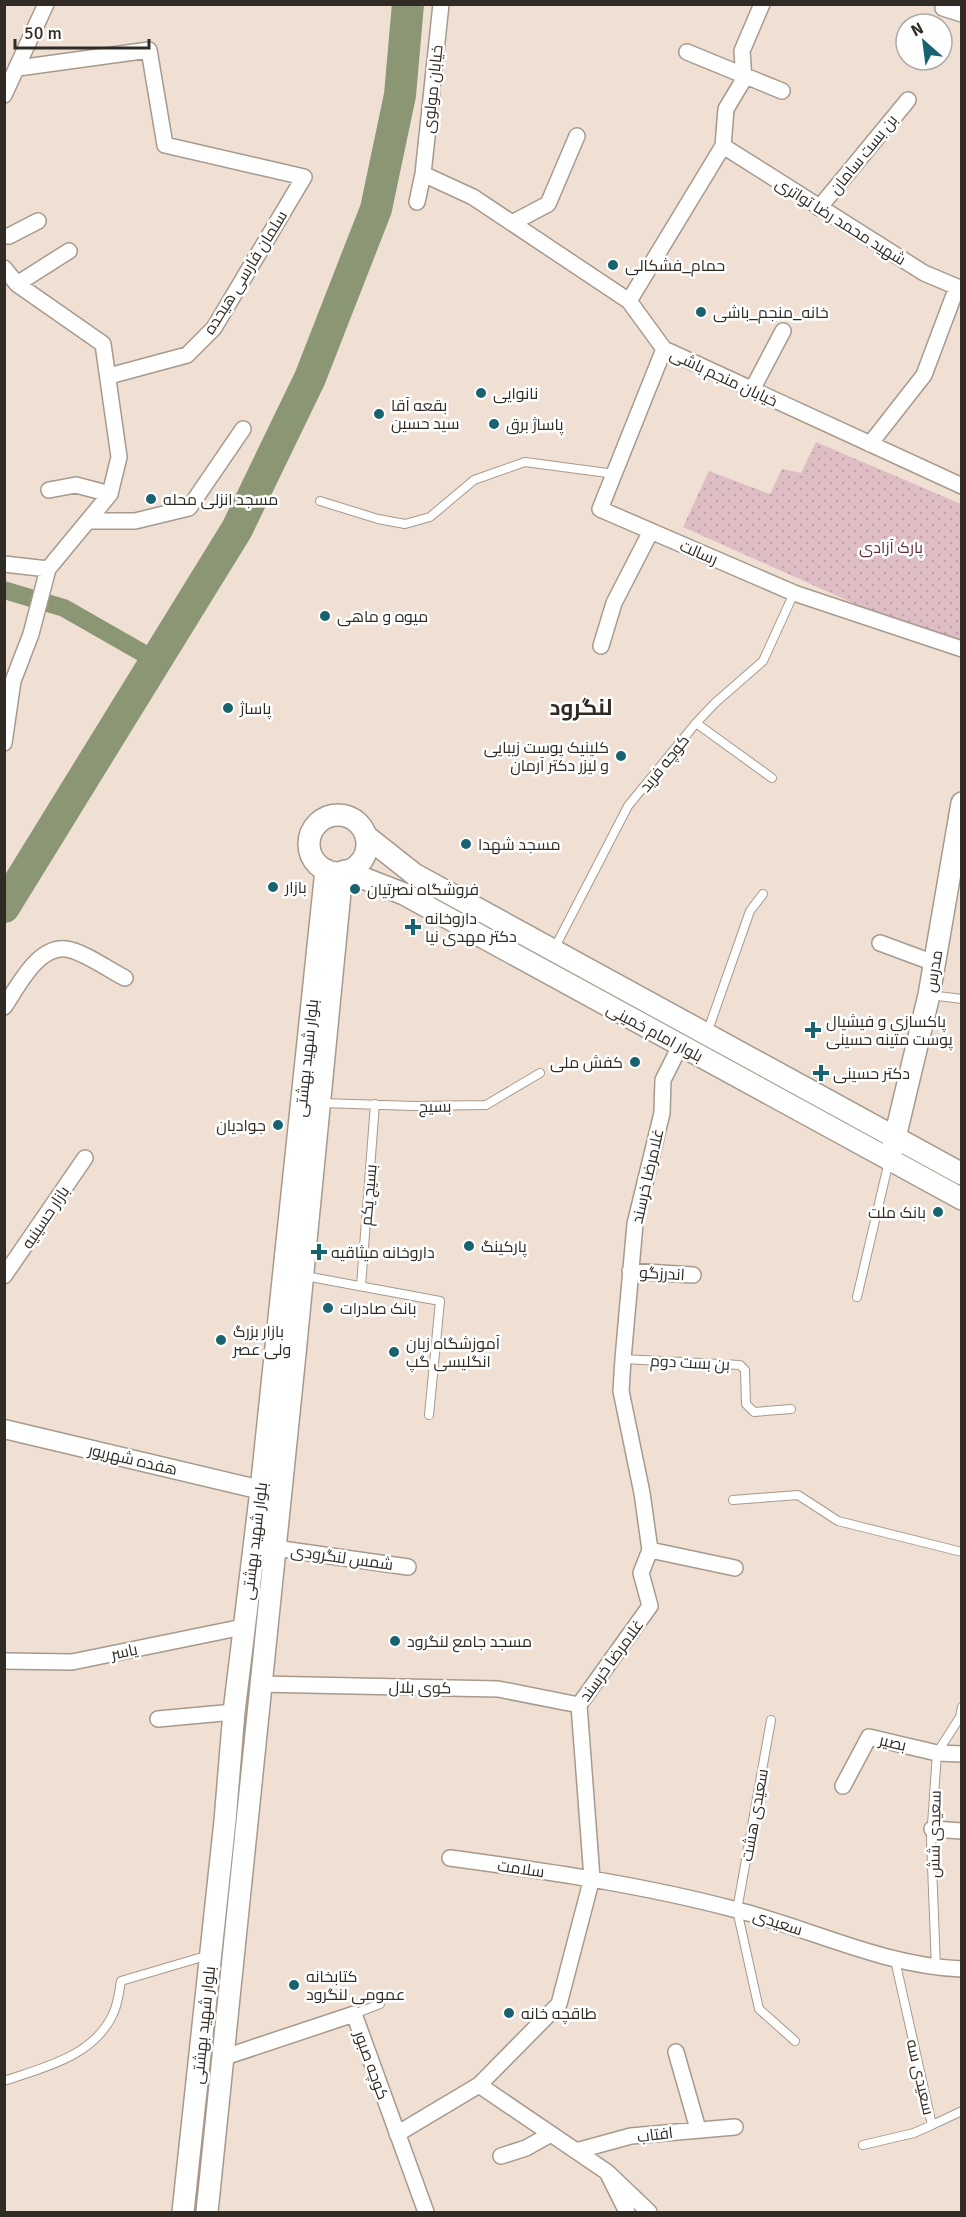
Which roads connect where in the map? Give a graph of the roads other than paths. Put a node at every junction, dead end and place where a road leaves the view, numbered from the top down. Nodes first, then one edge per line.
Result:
1 (46, 4) edge
2 (441, 4) edge
3 (762, 4) edge
4 (943, 8) dead end
5 (962, 14) edge
6 (687, 52) dead end
7 (18, 68) junction
8 (743, 74) junction
9 (782, 91) dead end
10 (4, 95) edge
11 (908, 100) dead end
12 (577, 136) dead end
13 (723, 146) junction
14 (423, 174) junction
15 (417, 202) dead end
16 (819, 208) junction
17 (38, 220) dead end
18 (512, 223) junction
19 (4, 236) edge
20 (69, 252) dead end
21 (9, 276) edge
22 (959, 288) edge
23 (629, 301) junction
24 (783, 331) dead end
25 (664, 350) junction
26 (109, 376) junction
27 (752, 390) junction
28 (243, 429) dead end
29 (870, 444) junction
30 (615, 474) junction
31 (962, 486) edge
32 (49, 490) dead end
33 (110, 494) junction
34 (321, 501) dead end
35 (89, 520) junction
36 (651, 531) junction
37 (4, 564) edge
38 (48, 569) junction
39 (794, 593) junction
40 (601, 646) dead end
41 (962, 649) edge
42 (696, 723) junction
43 (5, 741) edge
44 (772, 778) dead end
45 (962, 803) edge
46 (960, 827) edge
47 (366, 836) junction
48 (338, 871) junction
49 (763, 894) dead end
50 (880, 943) dead end
51 (554, 950) junction
52 (934, 963) junction
53 (125, 978) dead end
54 (929, 995) junction
55 (962, 999) edge
56 (4, 1007) edge
57 (706, 1034) junction
58 (680, 1046) junction
59 (540, 1072) dead end
60 (321, 1103) junction
61 (375, 1104) junction
62 (896, 1138) junction
63 (86, 1158) dead end
64 (889, 1159) junction
65 (962, 1174) edge
66 (962, 1199) edge
67 (630, 1272) junction
68 (693, 1275) dead end
69 (4, 1276) edge
70 (303, 1276) junction
71 (361, 1287) junction
72 (858, 1297) dead end
73 (623, 1359) junction
74 (791, 1409) dead end
75 (429, 1415) dead end
76 (4, 1429) edge
77 (283, 1474) junction
78 (261, 1490) junction
79 (733, 1500) dead end
80 (275, 1548) junction
81 (650, 1550) junction
82 (962, 1552) edge
83 (408, 1567) dead end
84 (735, 1568) dead end
85 (243, 1627) junction
86 (4, 1661) edge
87 (259, 1684) junction
88 (579, 1705) junction
89 (962, 1707) edge
90 (234, 1713) junction
91 (158, 1719) dead end
92 (771, 1720) dead end
93 (937, 1753) junction
94 (962, 1754) edge
95 (843, 1786) dead end
96 (932, 1829) junction
97 (962, 1831) edge
98 (450, 1858) dead end
99 (592, 1878) junction
100 (737, 1910) junction
101 (210, 1954) junction
102 (895, 1960) junction
103 (936, 1968) junction
104 (962, 1969) edge
105 (380, 2004) dead end
106 (354, 2014) junction
107 (795, 2041) dead end
108 (676, 2052) dead end
109 (222, 2058) junction
110 (4, 2081) edge
111 (479, 2085) junction
112 (962, 2111) edge
113 (932, 2125) junction
114 (735, 2127) dead end
115 (698, 2129) junction
116 (397, 2133) junction
117 (551, 2134) junction
118 (863, 2145) dead end
119 (576, 2151) junction
120 (501, 2156) dead end
121 (607, 2172) junction
122 (188, 2175) junction
123 (210, 2177) junction
124 (183, 2212) edge
125 (207, 2212) edge
126 (426, 2212) edge
127 (627, 2212) edge
128 (649, 2212) edge

1 - 7 street
2 - 14 street, خیابان مولوی
3 - 8 street
4 - 5 street
6 - 8 street
7 - 10 street
7 - 26 street, سلمان فارسی هیحده
8 - 9 street
8 - 13 street
11 - 16 street, بن بست سامان
12 - 18 street
13 - 16 street, شهید محمد رضا تواتری
13 - 23 street
14 - 15 street, خیابان مولوی
14 - 18 street, خیابان منجم باشی
16 - 22 street, شهید محمد رضا تواتری
17 - 19 street
18 - 23 street, خیابان منجم باشی
20 - 21 street
21 - 26 street
22 - 29 street
23 - 25 street, خیابان منجم باشی
24 - 27 street
25 - 27 street, خیابان منجم باشی
25 - 30 street, رسالت
26 - 33 street
27 - 29 street, خیابان منجم باشی
28 - 35 street
29 - 31 street, خیابان منجم باشی
30 - 34 lane
30 - 36 street, رسالت
32 - 33 street
33 - 35 street
35 - 38 street
36 - 39 street, رسالت
36 - 40 street
37 - 38 street
38 - 43 street
39 - 41 street, رسالت
39 - 42 lane, کوچه فرید
42 - 44 lane
42 - 51 lane, کوچه فرید
45 - 46 main road, مدرس
46 - 52 main road, مدرس
47 - 48 main road
47 - 48 main road
47 - 51 main road, بلوار امام خمینی
48 - 58 main road, بلوار امام خمینی
48 - 60 main road, بلوار شهید بهشتی
48 - 78 main road, بلوار شهید بهشتی
49 - 57 lane
50 - 52 street
51 - 57 main road, بلوار امام خمینی
52 - 54 main road, مدرس
53 - 56 street
54 - 55 lane
54 - 62 main road, مدرس
57 - 62 main road, بلوار امام خمینی
58 - 64 main road, بلوار امام خمینی
58 - 67 street, غلامرضا خرسند
59 - 61 lane, بسیج
60 - 61 lane, بسیج
60 - 70 main road, بلوار شهید بهشتی
61 - 71 lane, بسیج یکم
62 - 64 main road, مدرس
62 - 65 main road, بلوار امام خمینی
63 - 69 street, بازار حسینیه
64 - 66 main road, بلوار امام خمینی
64 - 72 lane
67 - 68 street, اندرزگو
67 - 73 street, غلامرضا خرسند
70 - 71 lane
70 - 77 main road, بلوار شهید بهشتی
71 - 75 lane
73 - 74 lane, بن بست دوم
73 - 81 street, غلامرضا خرسند
76 - 78 street, هفده شهریور
77 - 78 street
77 - 80 main road, بلوار شهید بهشتی
78 - 85 main road, بلوار شهید بهشتی
79 - 82 lane
80 - 83 street, شمس لنگرودی
80 - 87 main road, بلوار شهید بهشتی
81 - 84 street
81 - 88 street, غلامرضا خرسند
85 - 86 street, یاسر
85 - 90 main road, بلوار شهید بهشتی
87 - 88 street, کوی بلال
87 - 109 main road, بلوار شهید بهشتی
88 - 99 street, غلامرضا خرسند
89 - 93 lane, سعیدی شش
90 - 91 street
90 - 101 main road, بلوار شهید بهشتی
92 - 100 lane, سعیدی هشت
93 - 94 street
93 - 95 street, بصیر
93 - 96 lane, سعیدی شش
96 - 97 street
96 - 103 lane, سعیدی شش
98 - 99 street, سلامت
99 - 100 street, سعیدی
99 - 111 street, غلامرضا خرسند
100 - 102 street, سعیدی
100 - 107 lane
101 - 110 lane
101 - 122 main road, بلوار شهید بهشتی
102 - 103 street, سعیدی
102 - 113 lane, سعیدی سه
103 - 104 street, سعیدی
105 - 106 lane
106 - 109 street, کوچه صبور
106 - 116 street, کوچه صبور
108 - 115 street
109 - 123 main road, بلوار شهید بهشتی
111 - 116 street, غلامرضا خرسند
111 - 117 street
112 - 113 lane
113 - 118 lane, سعیدی سه
114 - 115 street, افتاب
115 - 119 street, افتاب
116 - 126 street, کوچه صبور
117 - 119 street
117 - 120 street
119 - 121 street
121 - 127 street
121 - 128 street
122 - 123 main road
122 - 124 main road, بلوار شهید بهشتی
123 - 125 main road, بلوار شهید بهشتی

